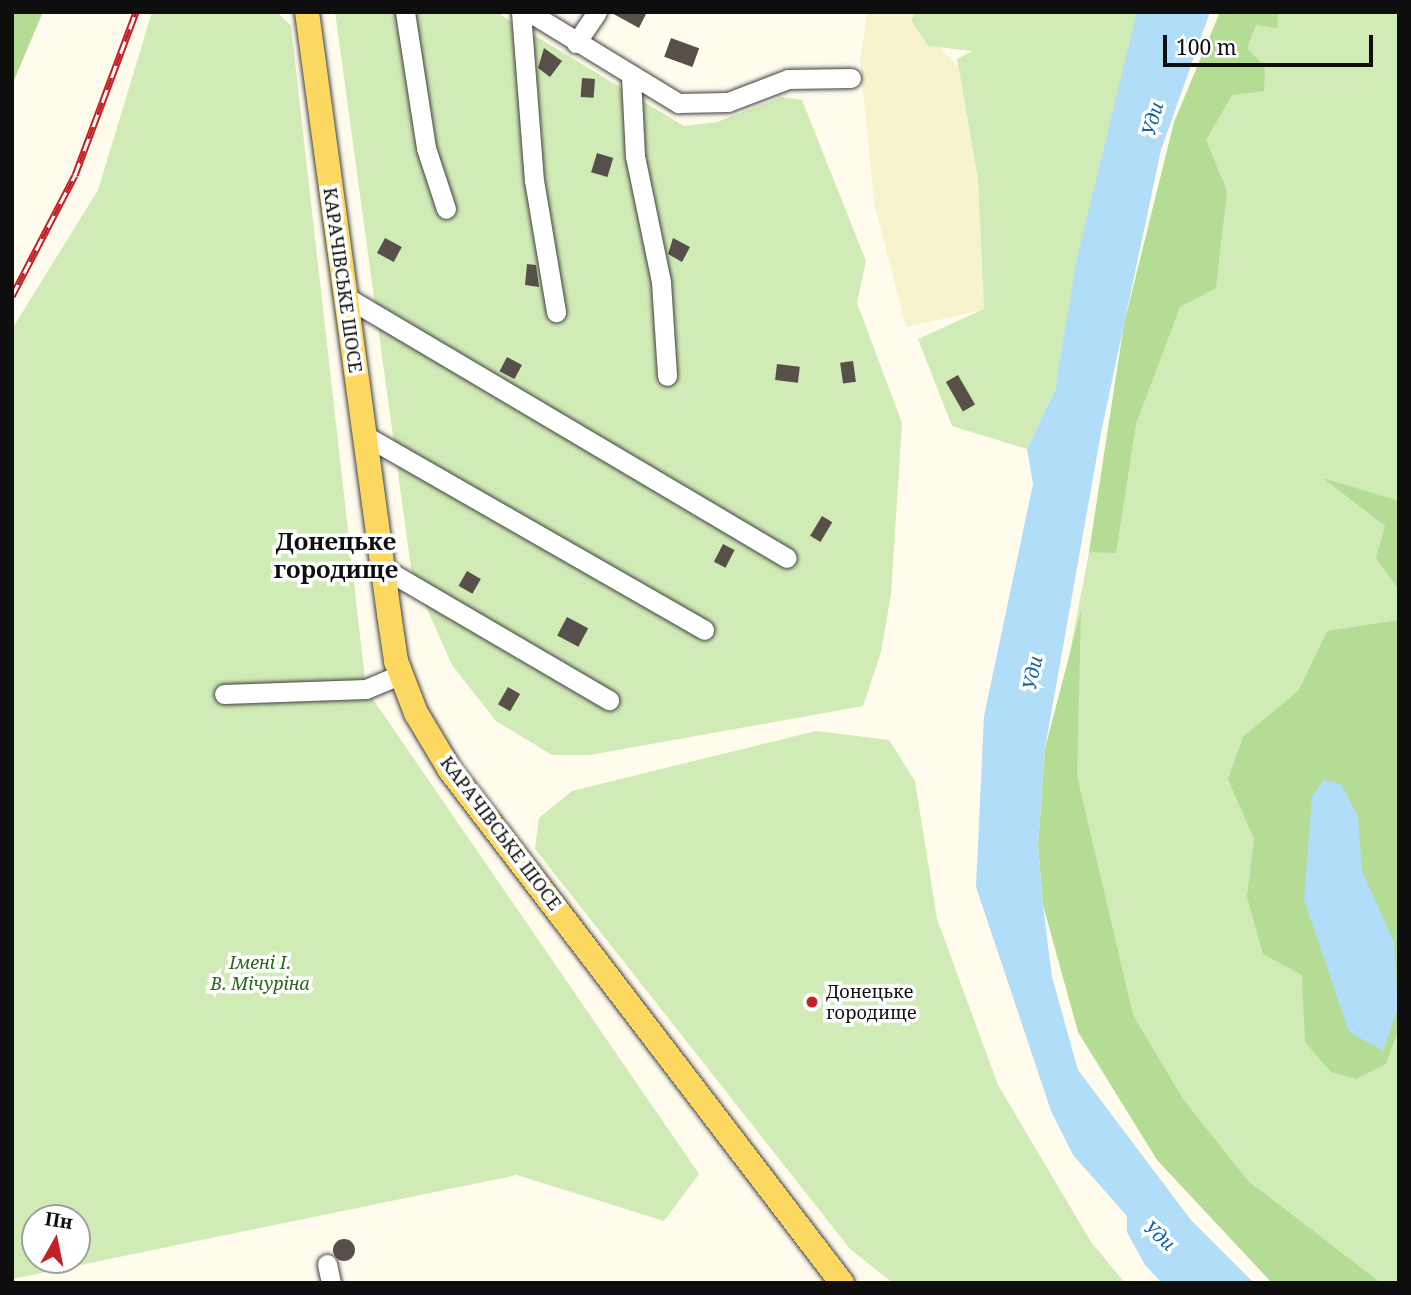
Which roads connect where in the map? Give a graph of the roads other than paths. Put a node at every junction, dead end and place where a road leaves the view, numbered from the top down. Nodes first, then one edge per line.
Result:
1 (307, 12) edge
2 (405, 12) edge
3 (521, 12) edge
4 (529, 12) edge
5 (597, 12) edge
6 (576, 43) junction
7 (631, 77) junction
8 (851, 78) dead end
9 (446, 209) dead end
10 (346, 297) junction
11 (556, 312) dead end
12 (667, 376) dead end
13 (365, 435) junction
14 (787, 558) dead end
15 (383, 568) junction
16 (704, 630) dead end
17 (401, 674) junction
18 (224, 694) dead end
19 (609, 700) dead end
20 (842, 1283) edge

1 - 10 main road, КАРАЧІВСЬКЕ ШОСЕ
2 - 9 street
3 - 11 street
4 - 6 street
5 - 6 street
6 - 7 street
7 - 8 street
7 - 12 street
10 - 13 main road, КАРАЧІВСЬКЕ ШОСЕ
10 - 14 street
13 - 15 main road, КАРАЧІВСЬКЕ ШОСЕ
13 - 16 street
15 - 17 main road, КАРАЧІВСЬКЕ ШОСЕ
15 - 19 street
17 - 18 street
17 - 20 main road, КАРАЧІВСЬКЕ ШОСЕ

